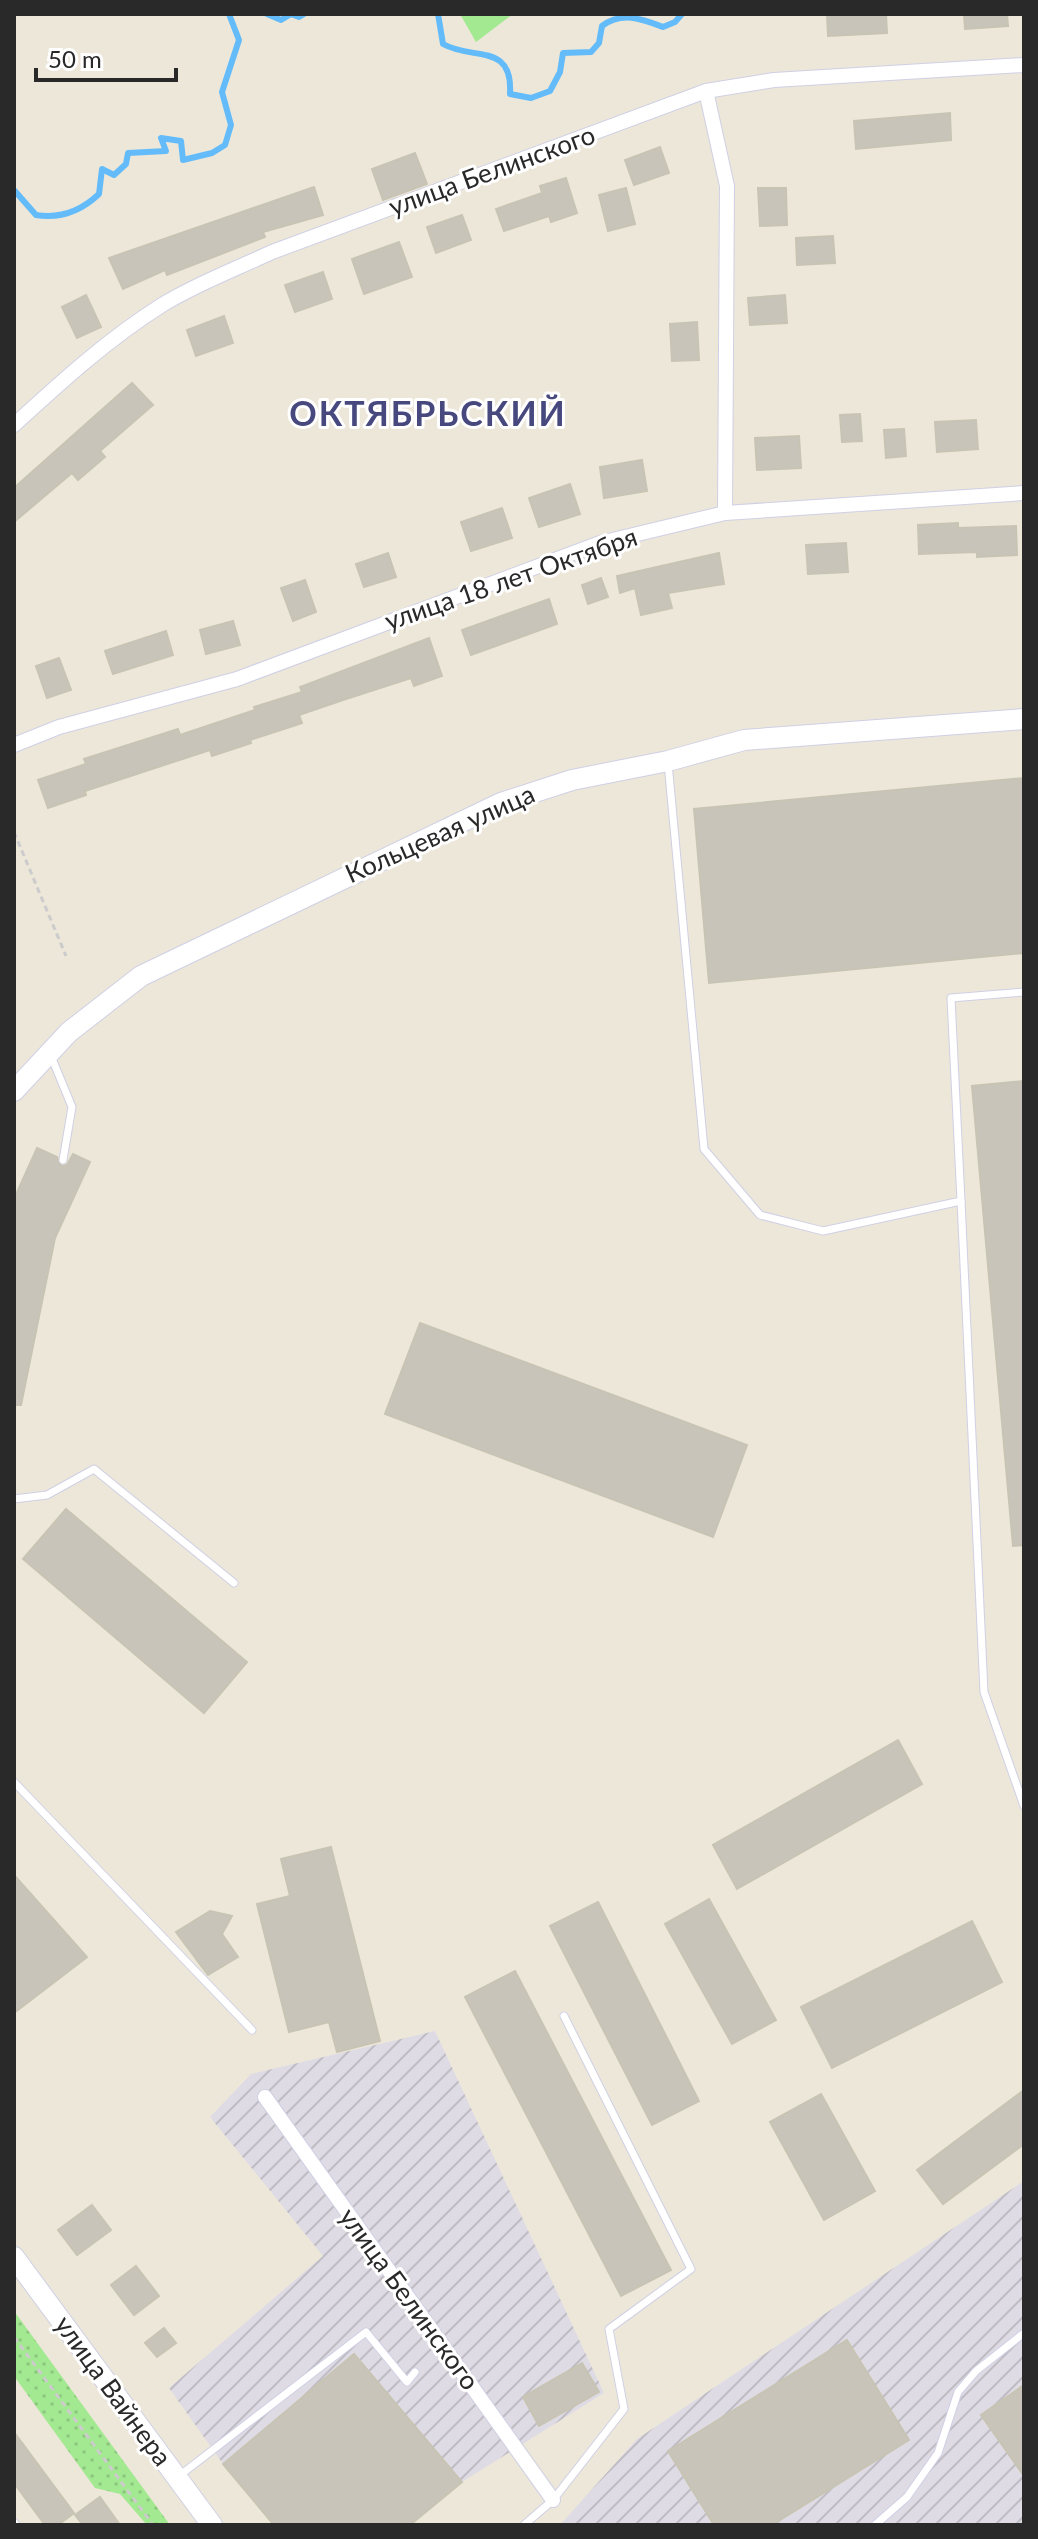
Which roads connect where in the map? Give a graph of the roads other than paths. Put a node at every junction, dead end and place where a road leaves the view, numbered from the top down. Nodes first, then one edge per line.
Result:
1 (1024, 65) edge
2 (706, 91) junction
3 (14, 425) edge
4 (1024, 493) edge
5 (725, 513) junction
6 (1024, 719) edge
7 (14, 745) edge
8 (668, 761) junction
9 (1024, 992) edge
10 (48, 1052) junction
11 (14, 1091) edge
12 (63, 1160) dead end
13 (961, 1201) junction
14 (14, 1499) edge
15 (234, 1583) dead end
16 (14, 1782) edge
17 (1024, 1806) edge
18 (564, 2016) dead end
19 (252, 2030) dead end
20 (265, 2097) dead end
21 (14, 2257) edge
22 (1024, 2333) edge
23 (415, 2372) dead end
24 (177, 2478) junction
25 (553, 2500) junction
26 (212, 2525) edge
27 (524, 2525) edge
28 (875, 2525) edge

1 - 2 street, улица Белинского
2 - 3 street, улица Белинского
2 - 5 street
4 - 5 street, улица 18 лет Октября
5 - 7 street, улица 18 лет Октября
6 - 8 street, Кольцевая улица
8 - 10 street, Кольцевая улица
8 - 13 lane
9 - 13 lane
10 - 11 street, Кольцевая улица
10 - 12 lane
13 - 17 lane
14 - 15 lane
16 - 19 lane
18 - 25 lane
20 - 25 street, улица Белинского
21 - 24 street, улица Вайнера
22 - 28 lane
23 - 24 lane
24 - 26 street, улица Вайнера
25 - 27 lane

